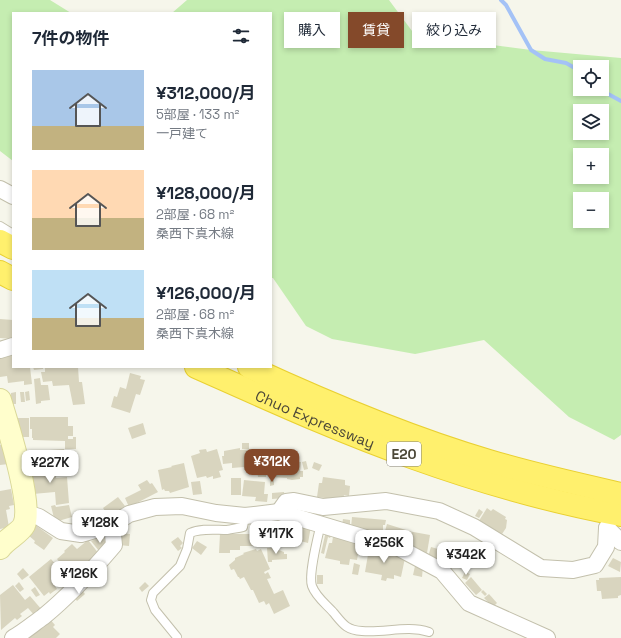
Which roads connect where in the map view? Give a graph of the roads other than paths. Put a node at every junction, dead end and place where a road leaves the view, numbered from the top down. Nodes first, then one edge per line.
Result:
1 (0, 188) edge
2 (12, 195) edge
3 (0, 226) edge
4 (12, 233) edge
5 (0, 241) edge
6 (12, 247) edge
7 (0, 272) edge
8 (0, 276) edge
9 (12, 279) edge
10 (12, 280) edge
11 (12, 346) edge
12 (0, 350) edge
13 (198, 368) edge
14 (251, 368) edge
15 (0, 400) edge
16 (621, 494) edge
17 (279, 512) junction
18 (26, 513) junction
19 (245, 516) junction
20 (621, 516) edge
21 (321, 523) junction
22 (112, 525) junction
23 (621, 542) edge
24 (0, 548) edge
25 (429, 632) dead end
26 (177, 637) edge
27 (13, 638) edge
28 (547, 638) edge

1 - 2 street
3 - 4 lane
5 - 6 highway
7 - 9 highway
8 - 10 lane
11 - 12 street
13 - 20 highway, Chuo Expressway / E20
14 - 16 highway, Chuo Expressway / E20
15 - 18 main road
17 - 19 street
17 - 21 street
17 - 23 street
18 - 22 street
18 - 24 main road
19 - 22 street
19 - 26 lane
21 - 25 lane
21 - 28 street
22 - 27 street

